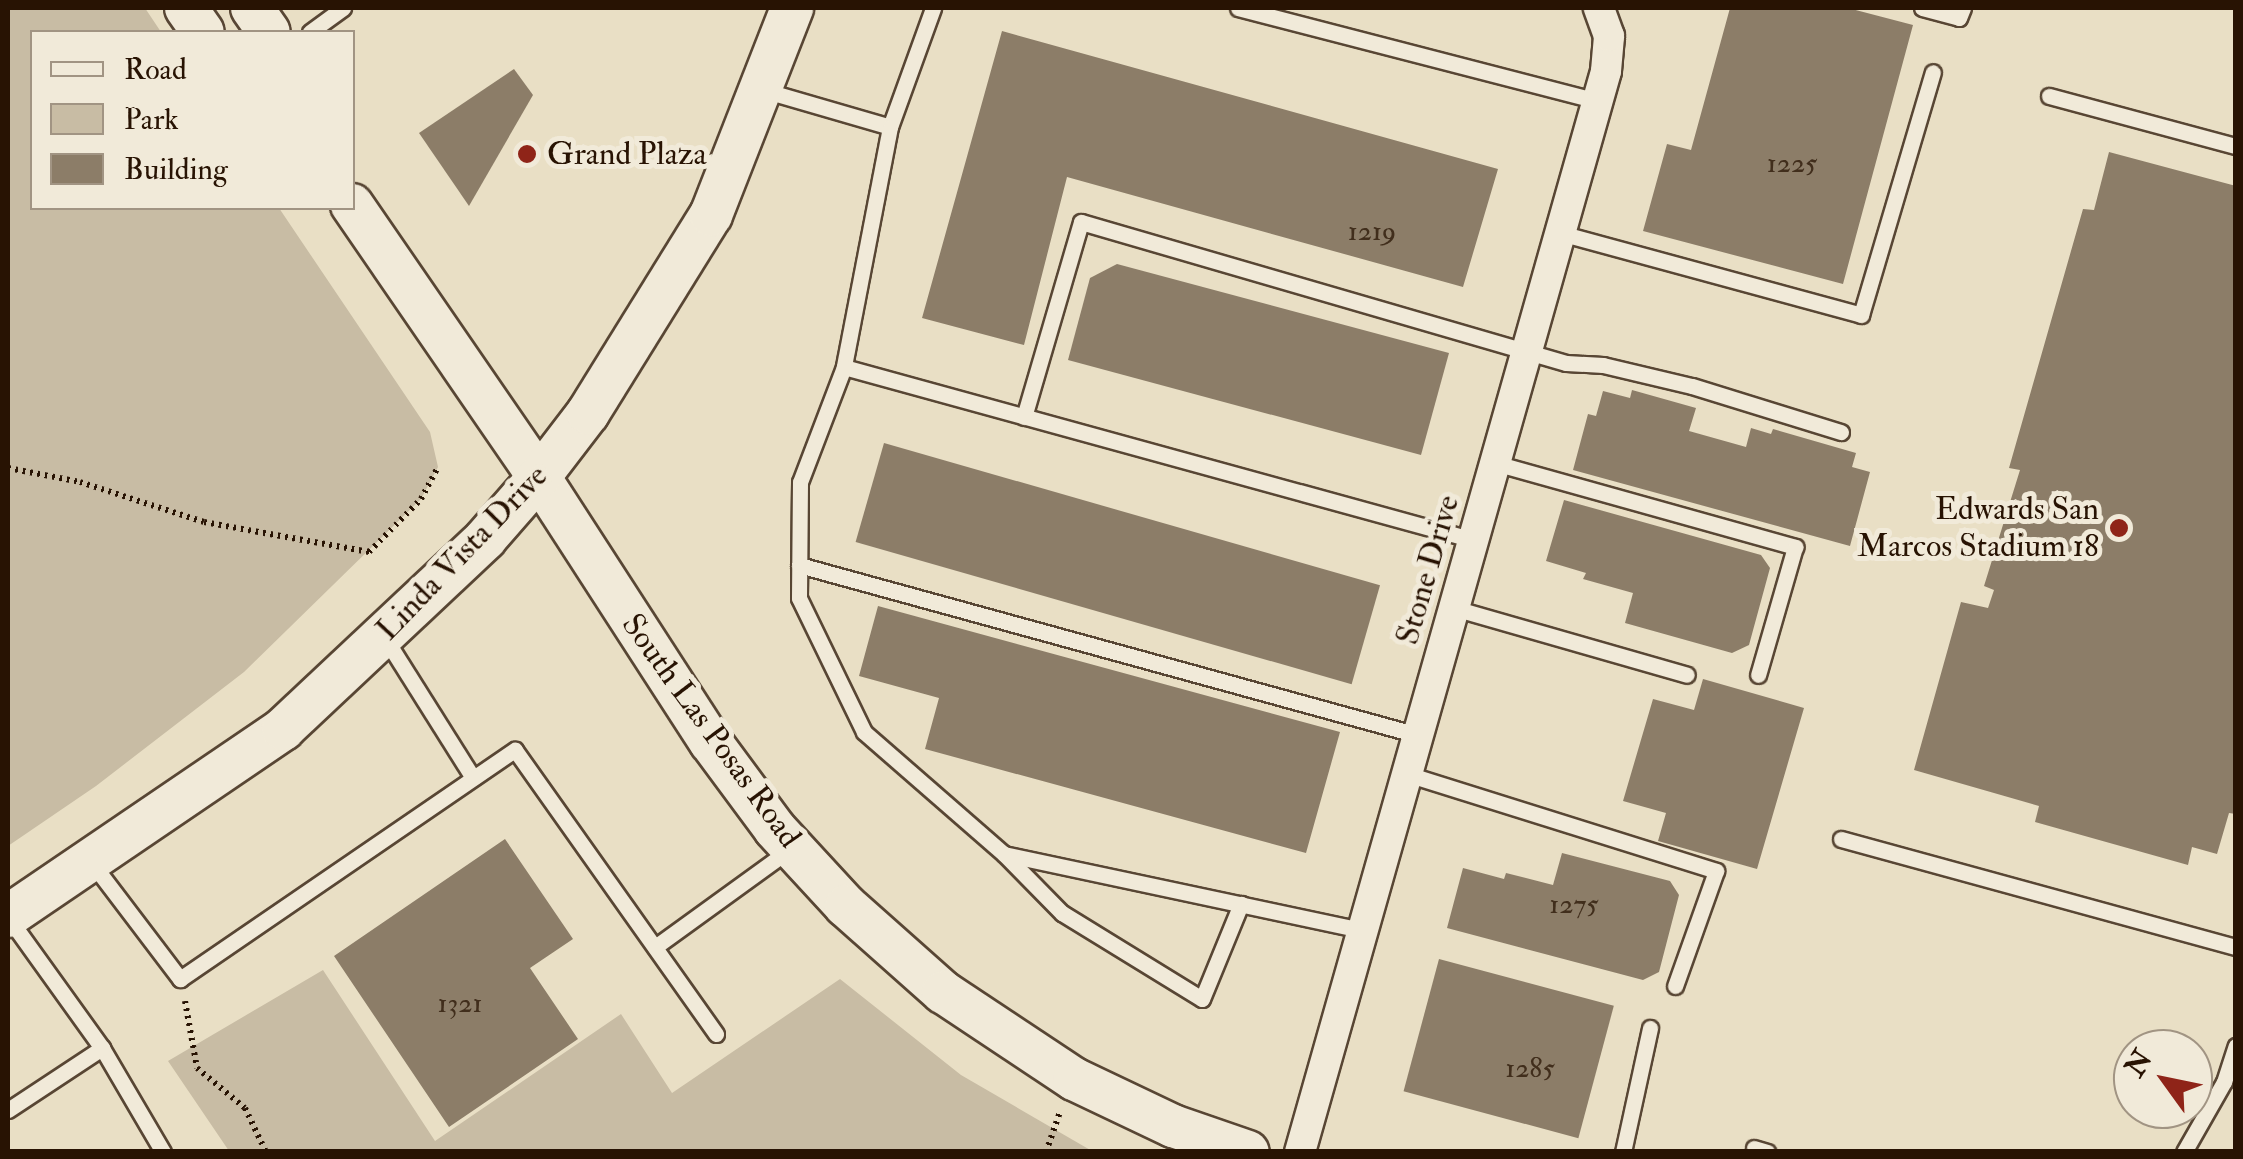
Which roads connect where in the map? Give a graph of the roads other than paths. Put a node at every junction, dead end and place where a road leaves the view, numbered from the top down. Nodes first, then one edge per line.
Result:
1 (186, 8) edge
2 (252, 8) edge
3 (343, 8) edge
4 (792, 8) edge
5 (933, 8) edge
6 (1238, 8) edge
7 (1599, 8) edge
8 (1922, 8) edge
9 (1963, 8) edge
10 (202, 30) edge
11 (268, 30) edge
12 (313, 30) edge
13 (1932, 72) dead end
14 (763, 90) junction
15 (2049, 96) dead end
16 (1598, 100) junction
17 (890, 127) junction
18 (2236, 146) edge
19 (355, 209) edge
20 (1560, 233) junction
21 (1527, 351) junction
22 (844, 367) junction
23 (1024, 416) junction
24 (1841, 432) dead end
25 (1495, 463) junction
26 (539, 477) junction
27 (1474, 540) junction
28 (799, 565) junction
29 (1454, 608) junction
30 (383, 635) junction
31 (1687, 675) dead end
32 (1758, 675) dead end
33 (1418, 735) junction
34 (1407, 774) junction
35 (473, 778) junction
36 (1840, 839) dead end
37 (792, 847) junction
38 (1004, 854) junction
39 (90, 860) junction
40 (1241, 904) junction
41 (8, 916) edge
42 (1363, 930) junction
43 (2236, 947) edge
44 (654, 948) junction
45 (1675, 986) dead end
46 (1650, 1028) dead end
47 (716, 1034) dead end
48 (2236, 1046) edge
49 (102, 1048) junction
50 (8, 1110) edge
51 (163, 1152) edge
52 (1248, 1152) edge
53 (1300, 1152) edge
54 (1623, 1152) edge
55 (2184, 1152) edge

1 - 10 main road
2 - 11 main road
3 - 12 lane
4 - 14 main road, Linda Vista Drive
5 - 17 lane
6 - 16 lane
7 - 16 street, Stone Drive
8 - 9 lane
13 - 20 lane
14 - 17 lane
14 - 26 main road, Linda Vista Drive
15 - 18 lane
16 - 20 street, Stone Drive
17 - 22 lane
19 - 26 main road, South Las Posas Road
20 - 21 street, Stone Drive
21 - 23 lane
21 - 24 lane
21 - 25 street, Stone Drive
22 - 23 lane
22 - 28 lane
23 - 27 lane
25 - 27 street, Stone Drive
25 - 32 lane
26 - 30 main road, Linda Vista Drive
26 - 37 main road, South Las Posas Road
27 - 29 street, Stone Drive
28 - 33 lane
28 - 38 lane
29 - 31 lane
29 - 33 street, Stone Drive
30 - 35 lane
30 - 39 main road, Linda Vista Drive
33 - 34 street, Stone Drive
34 - 42 street, Stone Drive
34 - 45 lane
35 - 39 lane
35 - 44 lane
36 - 43 lane
37 - 44 lane
37 - 52 main road, South Las Posas Road
38 - 40 lane
38 - 40 lane
39 - 41 main road, Linda Vista Drive
40 - 42 lane
41 - 49 lane
42 - 53 street, Stone Drive
44 - 47 lane
46 - 54 lane
48 - 55 lane
49 - 50 lane
49 - 51 lane

